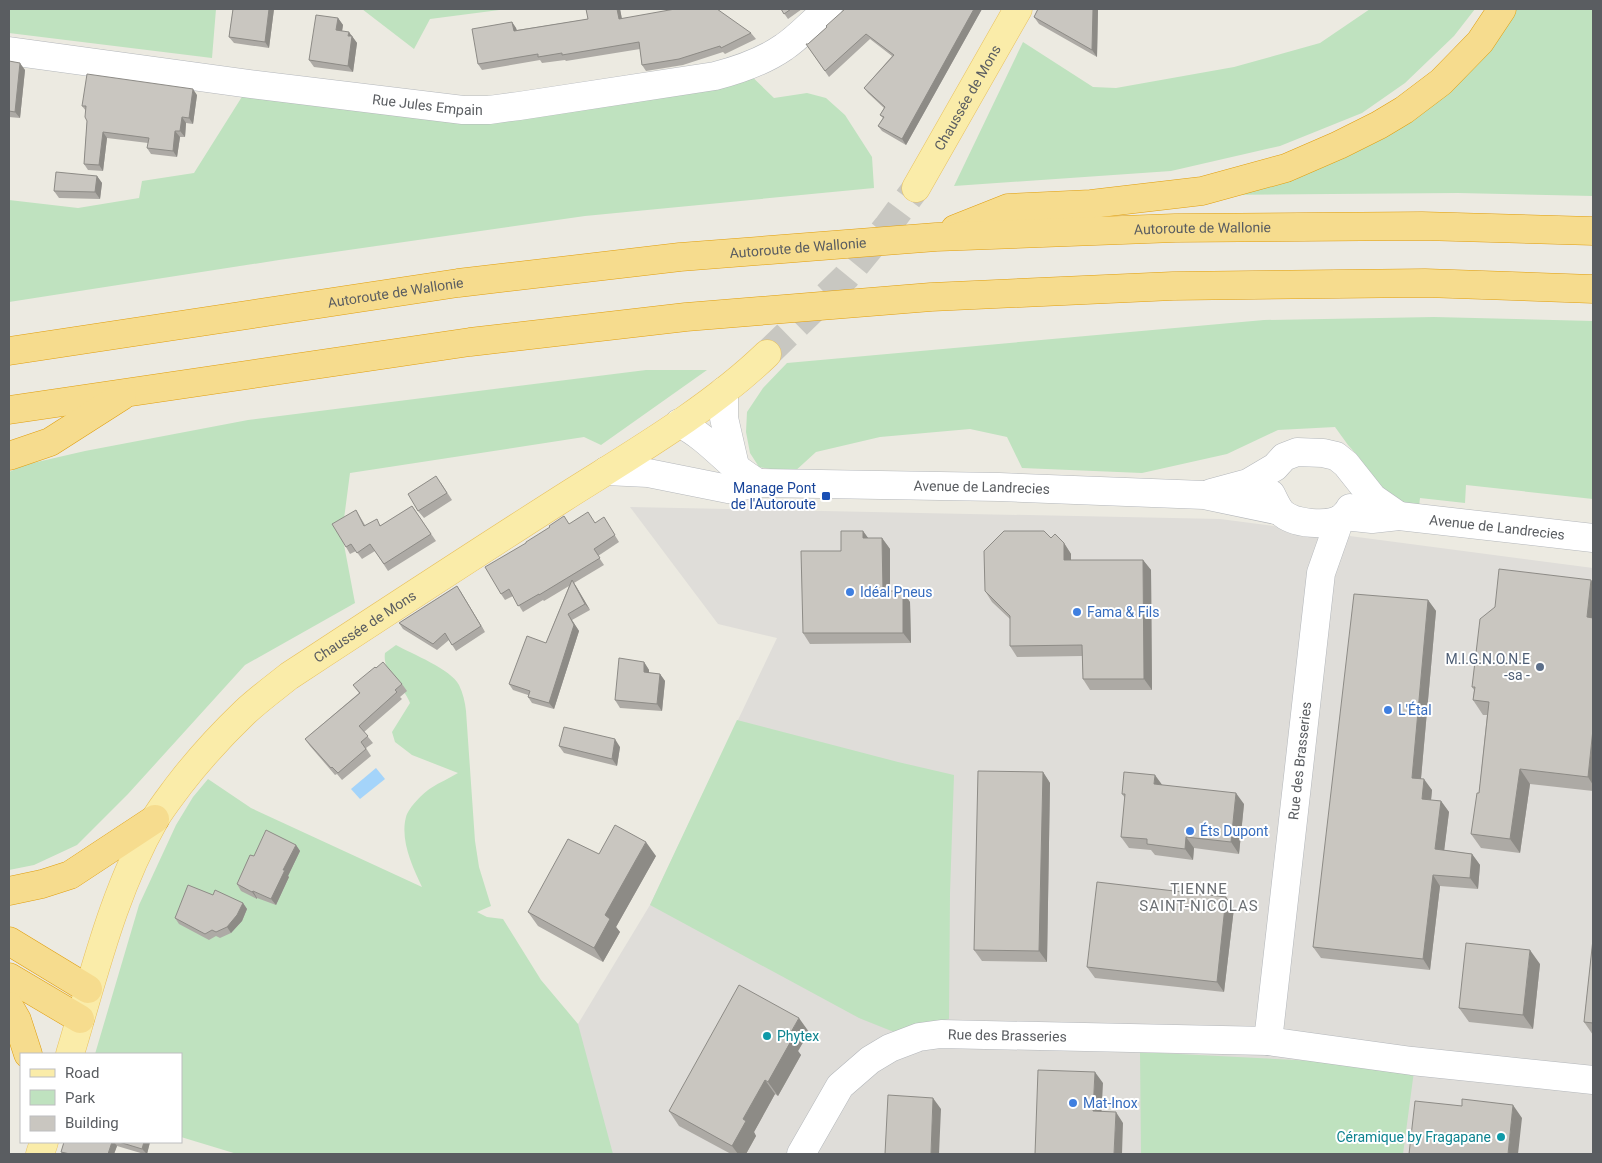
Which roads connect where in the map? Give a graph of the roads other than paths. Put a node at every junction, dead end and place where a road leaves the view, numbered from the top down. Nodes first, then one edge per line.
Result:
1 (828, 9) edge
2 (1018, 9) edge
3 (1502, 9) edge
4 (9, 51) edge
5 (916, 188) tunnel mouth
6 (1593, 231) edge
7 (936, 237) junction
8 (1593, 289) edge
9 (9, 351) edge
10 (767, 354) tunnel mouth
11 (130, 391) junction
12 (724, 391) junction
13 (9, 410) edge
14 (679, 423) junction
15 (655, 440) junction
16 (9, 456) edge
17 (735, 466) junction
18 (1275, 467) junction
19 (606, 472) junction
20 (1353, 473) junction
21 (694, 482) junction
22 (758, 483) junction
23 (1204, 495) junction
24 (1287, 515) junction
25 (1399, 516) junction
26 (1342, 518) junction
27 (1593, 538) edge
28 (1322, 568) junction
29 (155, 819) junction
30 (9, 891) edge
31 (9, 942) edge
32 (9, 977) edge
33 (88, 990) junction
34 (9, 1006) edge
35 (80, 1019) junction
36 (1268, 1041) junction
37 (28, 1053) edge
38 (70, 1053) edge
39 (1593, 1080) edge
40 (801, 1154) edge

1 - 4 street, Rue Jules Empain
2 - 5 main road, Chaussée de Mons
3 - 7 highway
6 - 7 highway, Autoroute de Wallonie
7 - 9 highway, Autoroute de Wallonie
8 - 11 highway
10 - 12 main road
11 - 13 highway
11 - 16 highway
12 - 14 main road
12 - 17 street
14 - 15 main road, Chaussée de Mons
14 - 17 street
15 - 19 main road, Chaussée de Mons
15 - 21 street, Avenue de Landrecies
17 - 22 street
18 - 20 street, Avenue de Landrecies
18 - 23 street, Avenue de Landrecies
18 - 24 street
19 - 21 street, Avenue de Landrecies
19 - 29 main road, Chaussée de Mons
20 - 25 street, Avenue de Landrecies
20 - 26 street
21 - 22 street, Avenue de Landrecies
22 - 23 street, Avenue de Landrecies
23 - 24 street, Avenue de Landrecies
24 - 26 street, Avenue de Landrecies
24 - 28 street
25 - 26 street, Avenue de Landrecies
25 - 27 street, Avenue de Landrecies
26 - 28 street, Rue des Brasseries
28 - 36 street, Rue des Brasseries
29 - 30 highway
29 - 33 main road, Chaussée de Mons
31 - 33 highway
32 - 35 highway
33 - 35 main road, Chaussée de Mons
34 - 37 highway
35 - 38 main road, Chaussée de Mons
36 - 39 street, Rue des Brasseries
36 - 40 street, Rue des Brasseries

